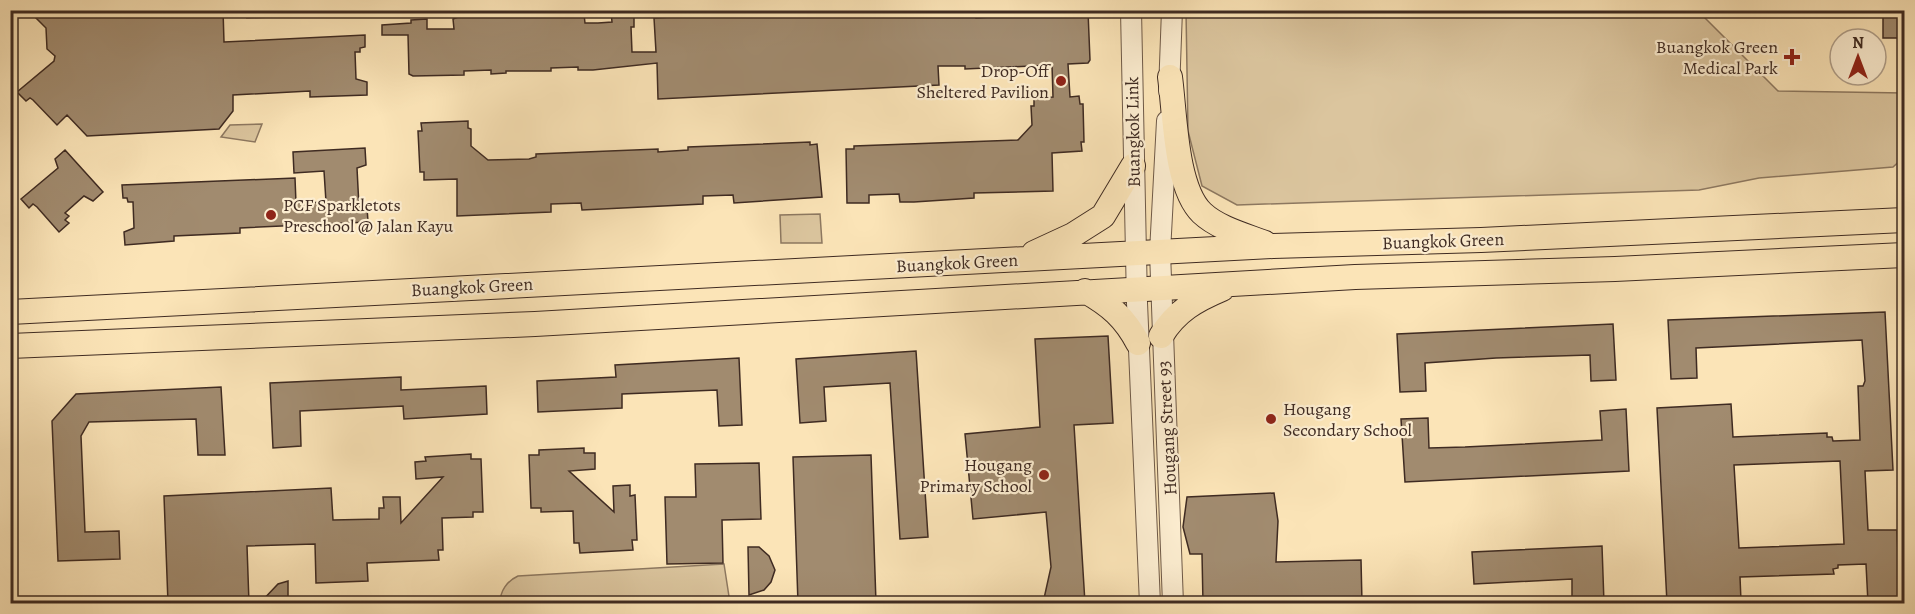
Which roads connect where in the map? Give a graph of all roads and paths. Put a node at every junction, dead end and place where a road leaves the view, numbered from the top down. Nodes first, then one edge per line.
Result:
1 (1131, 10) edge
2 (1172, 10) edge
3 (1170, 77) junction
4 (1133, 166) junction
5 (1905, 202) edge
6 (1905, 220) edge
7 (1840, 224) junction
8 (1273, 246) junction
9 (1160, 252) junction
10 (1136, 253) junction
11 (1905, 255) edge
12 (1870, 256) junction
13 (1021, 259) junction
14 (1905, 272) edge
15 (1233, 284) junction
16 (1161, 288) junction
17 (1137, 289) junction
18 (1085, 291) junction
19 (10, 312) edge
20 (1161, 336) junction
21 (1138, 343) junction
22 (10, 346) edge
23 (1150, 603) edge
24 (1173, 603) edge

1 - 4 street, Buangkok Link
2 - 3 street, Buangkok Link
3 - 8 main road
3 - 9 street, Buangkok Link
4 - 10 street, Buangkok Link
4 - 13 main road
5 - 7 main road
6 - 7 main road, Buangkok Green
7 - 8 main road, Buangkok Green
8 - 9 main road, Buangkok Green
9 - 10 main road, Buangkok Green
9 - 16 street, Hougang Street 93
10 - 13 main road, Buangkok Green
10 - 17 street, Hougang Street 93
11 - 12 main road, Buangkok Green
12 - 14 main road
12 - 15 main road, Buangkok Green
13 - 19 main road, Buangkok Green
15 - 16 main road, Buangkok Green
15 - 20 main road
16 - 17 main road, Buangkok Green
16 - 20 street, Hougang Street 93
17 - 18 main road, Buangkok Green
17 - 21 street, Hougang Street 93
18 - 21 main road
18 - 22 main road, Buangkok Green
20 - 24 street, Hougang Street 93
21 - 23 street, Hougang Street 93

